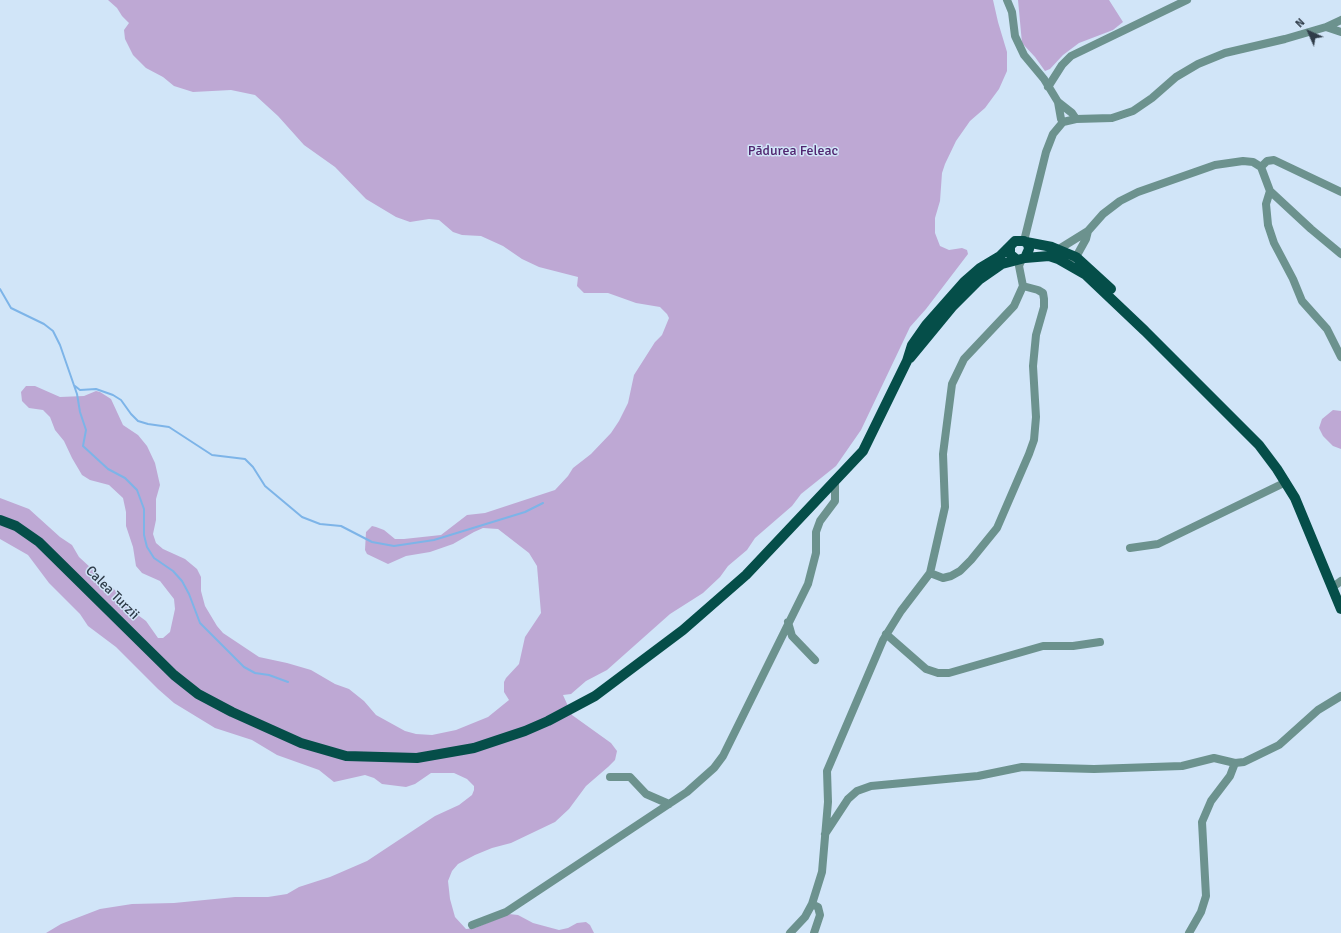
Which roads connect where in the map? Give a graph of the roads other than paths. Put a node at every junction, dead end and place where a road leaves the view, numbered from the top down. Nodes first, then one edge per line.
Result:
1 (1007, 0) edge
2 (1187, 0) edge
3 (1341, 20) edge
4 (1326, 27) junction
5 (1341, 32) edge
6 (1048, 87) junction
7 (1058, 102) junction
8 (1076, 120) junction
9 (1064, 122) junction
10 (1261, 167) junction
11 (1270, 191) junction
12 (1341, 192) edge
13 (1088, 231) junction
14 (1025, 242) junction
15 (1010, 246) junction
16 (1059, 249) junction
17 (1341, 254) edge
18 (1076, 257) junction
19 (1021, 259) junction
20 (1065, 262) junction
21 (1023, 286) junction
22 (1341, 357) edge
23 (907, 360) junction
24 (835, 482) junction
25 (1286, 482) junction
26 (0, 520) edge
27 (1130, 548) dead end
28 (930, 572) junction
29 (1339, 583) edge
30 (1341, 594) edge
31 (1341, 609) edge
32 (788, 622) junction
33 (886, 634) junction
34 (1100, 642) dead end
35 (815, 660) dead end
36 (1341, 696) edge
37 (1235, 763) junction
38 (610, 777) dead end
39 (669, 804) junction
40 (824, 837) junction
41 (812, 904) junction
42 (472, 925) dead end
43 (790, 933) edge
44 (814, 933) edge
45 (1189, 933) edge

1 - 6 street
2 - 6 street
3 - 4 street
4 - 5 street
4 - 8 street
6 - 7 street
7 - 8 street
7 - 9 street
8 - 9 street
9 - 14 street
10 - 11 street
10 - 12 street
10 - 13 street
11 - 17 street
11 - 22 street
13 - 16 street
13 - 18 street
14 - 15 main road
14 - 16 main road
14 - 19 main road
15 - 19 main road
15 - 23 main road
16 - 18 main road
18 - 20 street
18 - 29 main road
19 - 20 main road
19 - 21 street
19 - 23 main road
20 - 25 main road
21 - 28 street
21 - 28 street
23 - 24 main road, Calea Turzii
24 - 26 main road, Calea Turzii
24 - 32 street
25 - 27 street
25 - 31 main road
28 - 33 street
29 - 30 main road
32 - 35 street
32 - 39 street
33 - 34 street
33 - 40 street
36 - 37 street
37 - 40 street
37 - 45 street
38 - 39 street
39 - 42 street
40 - 41 street
41 - 43 street
41 - 44 street

